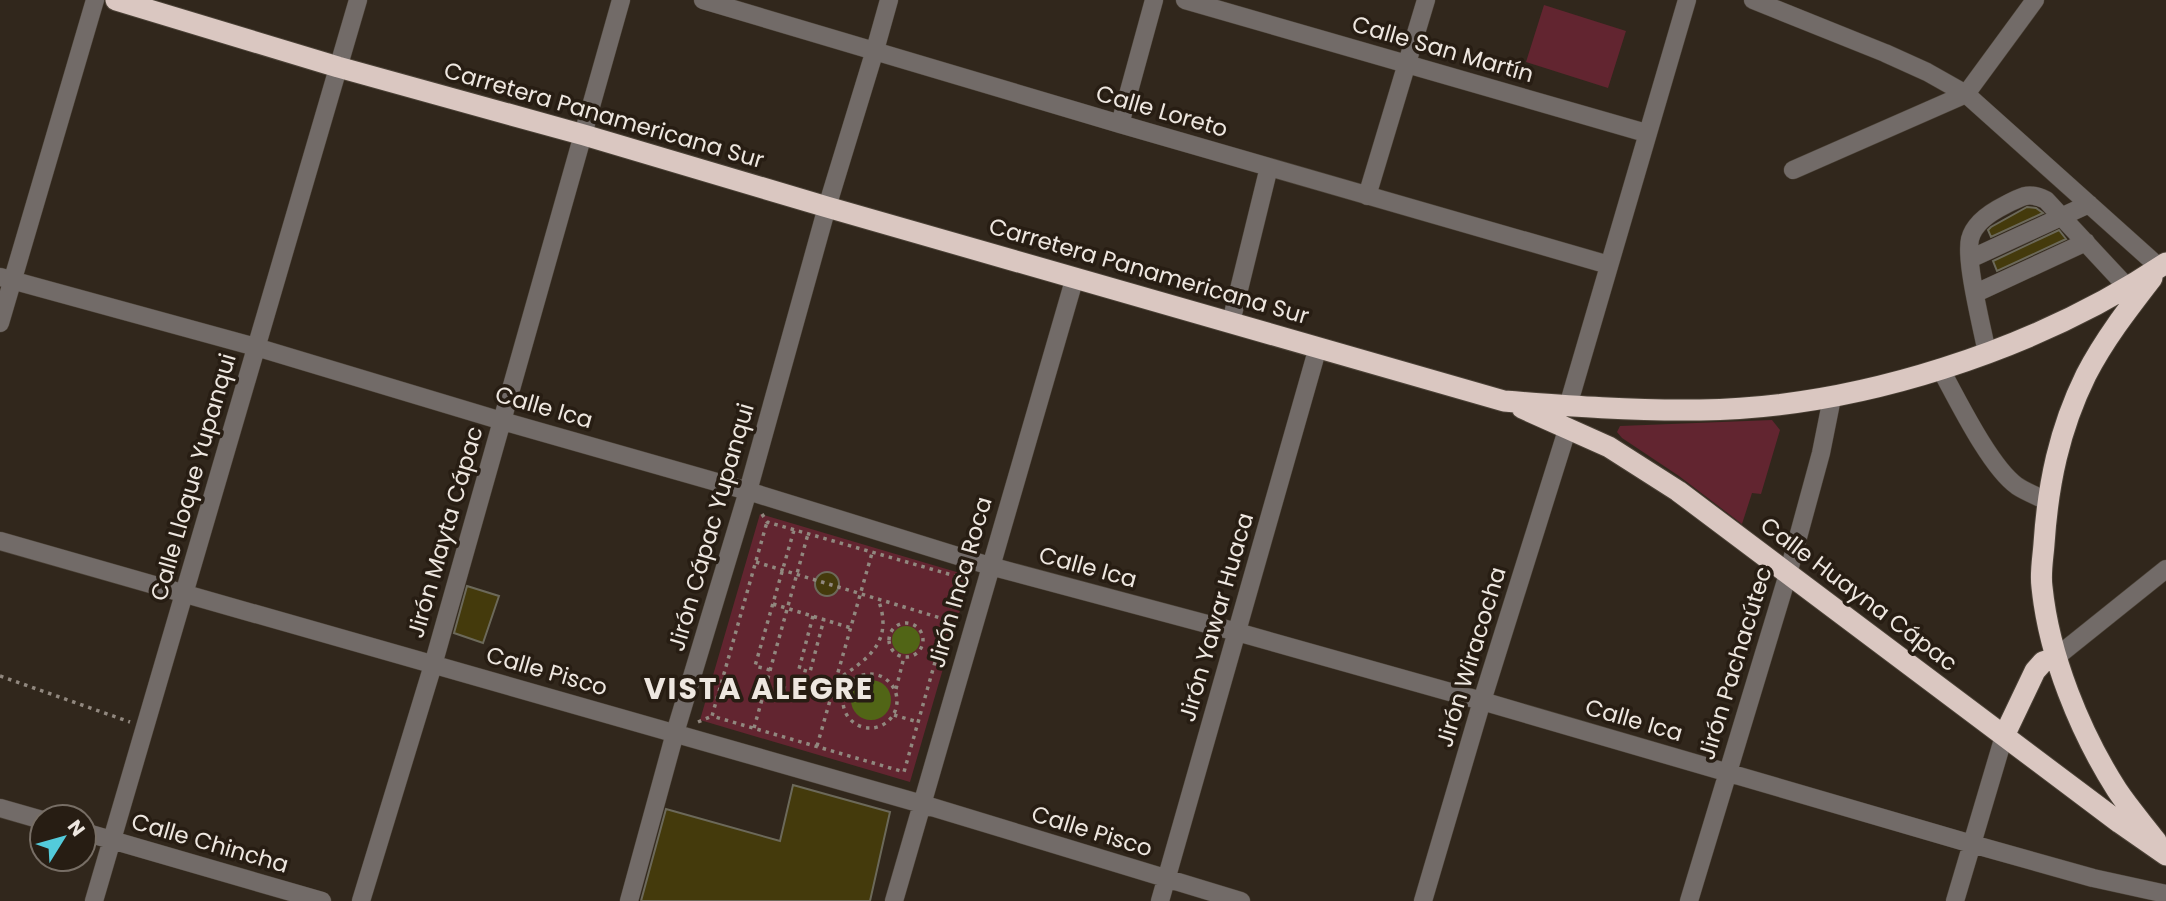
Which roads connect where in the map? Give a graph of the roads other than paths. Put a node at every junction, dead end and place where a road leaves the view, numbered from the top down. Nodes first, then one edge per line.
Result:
1 (95, 0) edge
2 (116, 0) edge
3 (358, 0) edge
4 (621, 0) edge
5 (703, 0) edge
6 (888, 0) edge
7 (1154, 0) edge
8 (1185, 0) edge
9 (1426, 0) edge
10 (1686, 0) edge
11 (1753, 0) edge
12 (2035, 0) edge
13 (875, 50) junction
14 (1407, 64) junction
15 (338, 67) junction
16 (1966, 94) junction
17 (1120, 124) junction
18 (1646, 133) junction
19 (584, 135) junction
20 (1269, 167) junction
21 (1793, 170) dead end
22 (2059, 177) junction
23 (2034, 194) junction
24 (1367, 196) junction
25 (2089, 204) junction
26 (828, 207) junction
27 (2063, 217) junction
28 (2086, 242) junction
29 (1970, 259) junction
30 (1609, 265) junction
31 (2163, 265) edge
32 (1075, 277) junction
33 (6, 279) edge
34 (2127, 287) junction
35 (1976, 293) junction
36 (1231, 322) junction
37 (0, 323) edge
38 (256, 347) junction
39 (1318, 347) junction
40 (1987, 353) junction
41 (1940, 368) junction
42 (1832, 398) junction
43 (1504, 401) junction
44 (1568, 405) junction
45 (502, 421) junction
46 (1568, 427) junction
47 (748, 491) junction
48 (2047, 501) junction
49 (0, 541) edge
50 (990, 566) junction
51 (2166, 569) edge
52 (1788, 574) junction
53 (185, 595) junction
54 (1237, 632) junction
55 (2055, 658) junction
56 (433, 664) junction
57 (1482, 702) junction
58 (675, 733) junction
59 (2004, 736) junction
60 (1727, 773) junction
61 (922, 804) junction
62 (0, 808) edge
63 (28, 816) edge
64 (98, 836) edge
65 (111, 839) junction
66 (1972, 844) junction
67 (2166, 854) edge
68 (1166, 880) junction
69 (268, 893) edge
70 (2166, 894) edge
71 (94, 901) edge
72 (322, 901) edge
73 (361, 901) edge
74 (629, 901) edge
75 (894, 901) edge
76 (1160, 901) edge
77 (1241, 901) edge
78 (1423, 901) edge
79 (1689, 901) edge
80 (1955, 901) edge

1 - 33 street
2 - 15 highway, Carretera Panamericana Sur
3 - 15 street, Calle Lloque Yupanqui
4 - 19 street, Jirón Mayta Cápac
5 - 13 street, Calle Loreto
6 - 13 street, Jirón Cápac Yupanqui
7 - 17 street
8 - 14 street, Calle San Martín
9 - 14 street
10 - 18 street
11 - 16 street
12 - 16 street
13 - 17 street, Calle Loreto
13 - 26 street, Jirón Cápac Yupanqui
14 - 18 street, Calle San Martín
14 - 24 street
15 - 19 highway, Carretera Panamericana Sur
15 - 38 street, Calle Lloque Yupanqui
16 - 21 street
16 - 22 street
17 - 20 street, Calle Loreto
18 - 30 street
19 - 26 highway, Carretera Panamericana Sur
19 - 45 street, Jirón Mayta Cápac
20 - 24 street, Calle Loreto
20 - 36 street
22 - 23 street
22 - 25 street
23 - 27 street
23 - 29 street
24 - 30 street, Calle Loreto
25 - 27 street
25 - 31 street
26 - 32 highway, Carretera Panamericana Sur
26 - 47 street, Jirón Cápac Yupanqui
27 - 28 street
27 - 29 street
28 - 34 street
28 - 35 street
29 - 35 street
30 - 44 street
31 - 34 highway, Carretera Panamericana Sur
31 - 48 highway
32 - 36 highway, Carretera Panamericana Sur
32 - 50 street, Jirón Inca Roca
33 - 37 street
33 - 38 street, Calle Ica
34 - 40 highway, Carretera Panamericana Sur
35 - 40 street
36 - 39 highway, Carretera Panamericana Sur
38 - 45 street, Calle Ica
38 - 53 street, Calle Lloque Yupanqui
39 - 43 highway, Carretera Panamericana Sur
39 - 54 street, Jirón Yawar Huaca
40 - 41 highway, Carretera Panamericana Sur
41 - 42 highway, Carretera Panamericana Sur
41 - 48 street
42 - 44 highway, Carretera Panamericana Sur
42 - 52 street, Jirón Pachacútec
43 - 44 highway, Carretera Panamericana Sur
43 - 46 highway, Calle Huayna Cápac
45 - 47 street, Calle Ica
45 - 56 street, Jirón Mayta Cápac
46 - 52 highway, Calle Huayna Cápac
46 - 57 street, Jirón Wiracocha
47 - 50 street, Calle Ica
47 - 58 street, Jirón Cápac Yupanqui
48 - 55 highway
49 - 53 street, Calle Pisco
50 - 54 street, Calle Ica
50 - 61 street, Jirón Inca Roca
51 - 55 street
52 - 59 highway, Calle Huayna Cápac
52 - 60 street, Jirón Pachacútec
53 - 56 street, Calle Pisco
53 - 65 street, Calle Lloque Yupanqui
54 - 57 street, Calle Ica
54 - 68 street, Jirón Yawar Huaca
55 - 59 highway
55 - 67 highway
56 - 58 street, Calle Pisco
56 - 73 street, Jirón Mayta Cápac
57 - 60 street, Calle Ica
57 - 78 street, Jirón Wiracocha
58 - 61 street, Calle Pisco
58 - 74 street, Jirón Cápac Yupanqui
59 - 66 street
59 - 67 highway, Calle Huayna Cápac
60 - 66 street, Calle Ica
60 - 79 street, Jirón Pachacútec
61 - 68 street, Calle Pisco
61 - 75 street, Jirón Inca Roca
62 - 63 street
64 - 65 street, Calle Chincha
65 - 69 street, Calle Chincha
65 - 71 street, Calle Lloque Yupanqui
66 - 70 street, Calle Ica
66 - 80 street
68 - 76 street, Jirón Yawar Huaca
68 - 77 street, Calle Pisco
69 - 72 street, Calle Chincha

